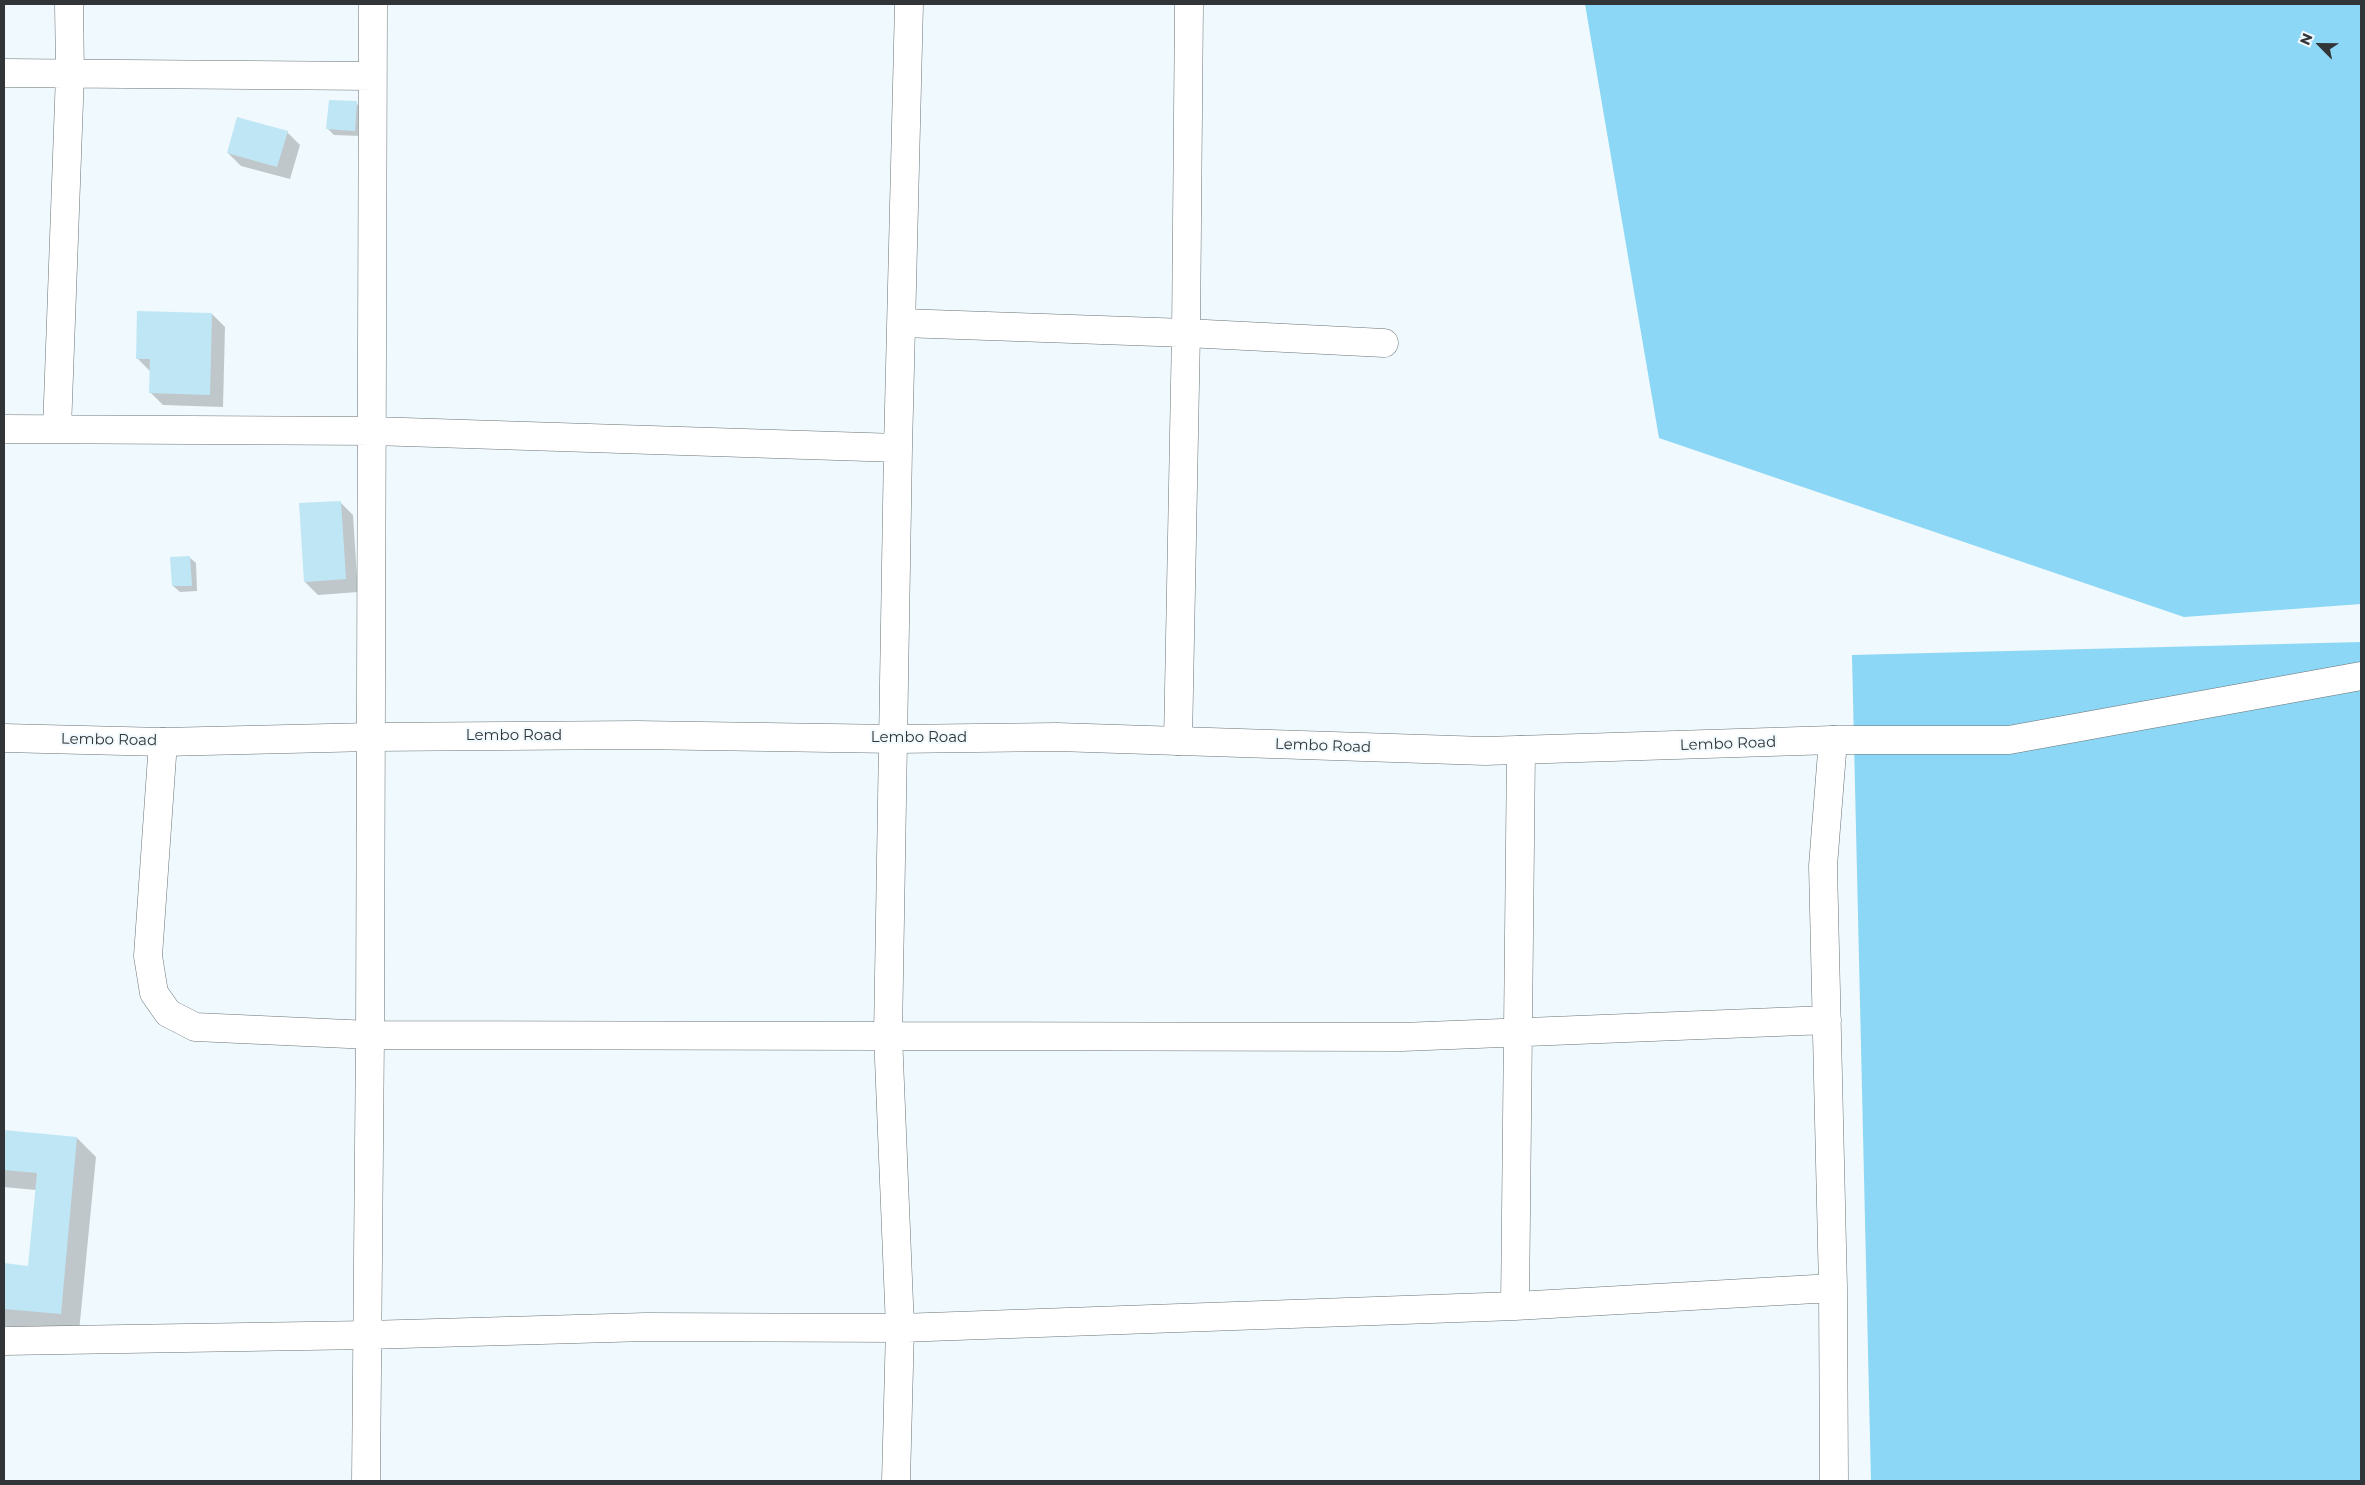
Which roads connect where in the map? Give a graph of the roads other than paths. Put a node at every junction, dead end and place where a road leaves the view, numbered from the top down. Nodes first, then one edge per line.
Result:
1 (69, 4) edge
2 (373, 4) edge
3 (909, 4) edge
4 (1189, 4) edge
5 (4, 73) edge
6 (70, 74) junction
7 (372, 76) junction
8 (902, 323) junction
9 (1186, 333) junction
10 (1384, 343) dead end
11 (4, 429) edge
12 (58, 429) junction
13 (373, 431) junction
14 (898, 448) junction
15 (2361, 676) edge
16 (371, 736) junction
17 (4, 738) edge
18 (895, 739) junction
19 (1833, 740) junction
20 (1178, 741) junction
21 (163, 742) junction
22 (1521, 750) junction
23 (1827, 1020) junction
24 (1517, 1032) junction
25 (370, 1035) junction
26 (888, 1035) junction
27 (1833, 1288) junction
28 (1515, 1306) junction
29 (900, 1328) junction
30 (367, 1335) junction
31 (4, 1341) edge
32 (366, 1481) edge
33 (896, 1481) edge
34 (1834, 1481) edge

1 - 6 street
2 - 7 street
3 - 8 street
4 - 9 street
5 - 6 street
6 - 7 street
6 - 12 street
7 - 13 street
8 - 9 street
8 - 14 street
9 - 10 street
9 - 20 street
11 - 12 street
12 - 13 street
13 - 14 street
13 - 16 street
14 - 18 street
15 - 19 street, Lembo Road
16 - 18 street, Lembo Road
16 - 21 street, Lembo Road
16 - 25 street
17 - 21 street, Lembo Road
18 - 20 street, Lembo Road
18 - 26 street
19 - 22 street, Lembo Road
19 - 23 street
20 - 22 street, Lembo Road
21 - 25 street
22 - 24 street
23 - 24 street
23 - 27 street
24 - 26 street
24 - 28 street
25 - 26 street
25 - 30 street
26 - 29 street
27 - 28 street
27 - 34 street
28 - 29 street
29 - 30 street
29 - 33 street
30 - 31 street
30 - 32 street

